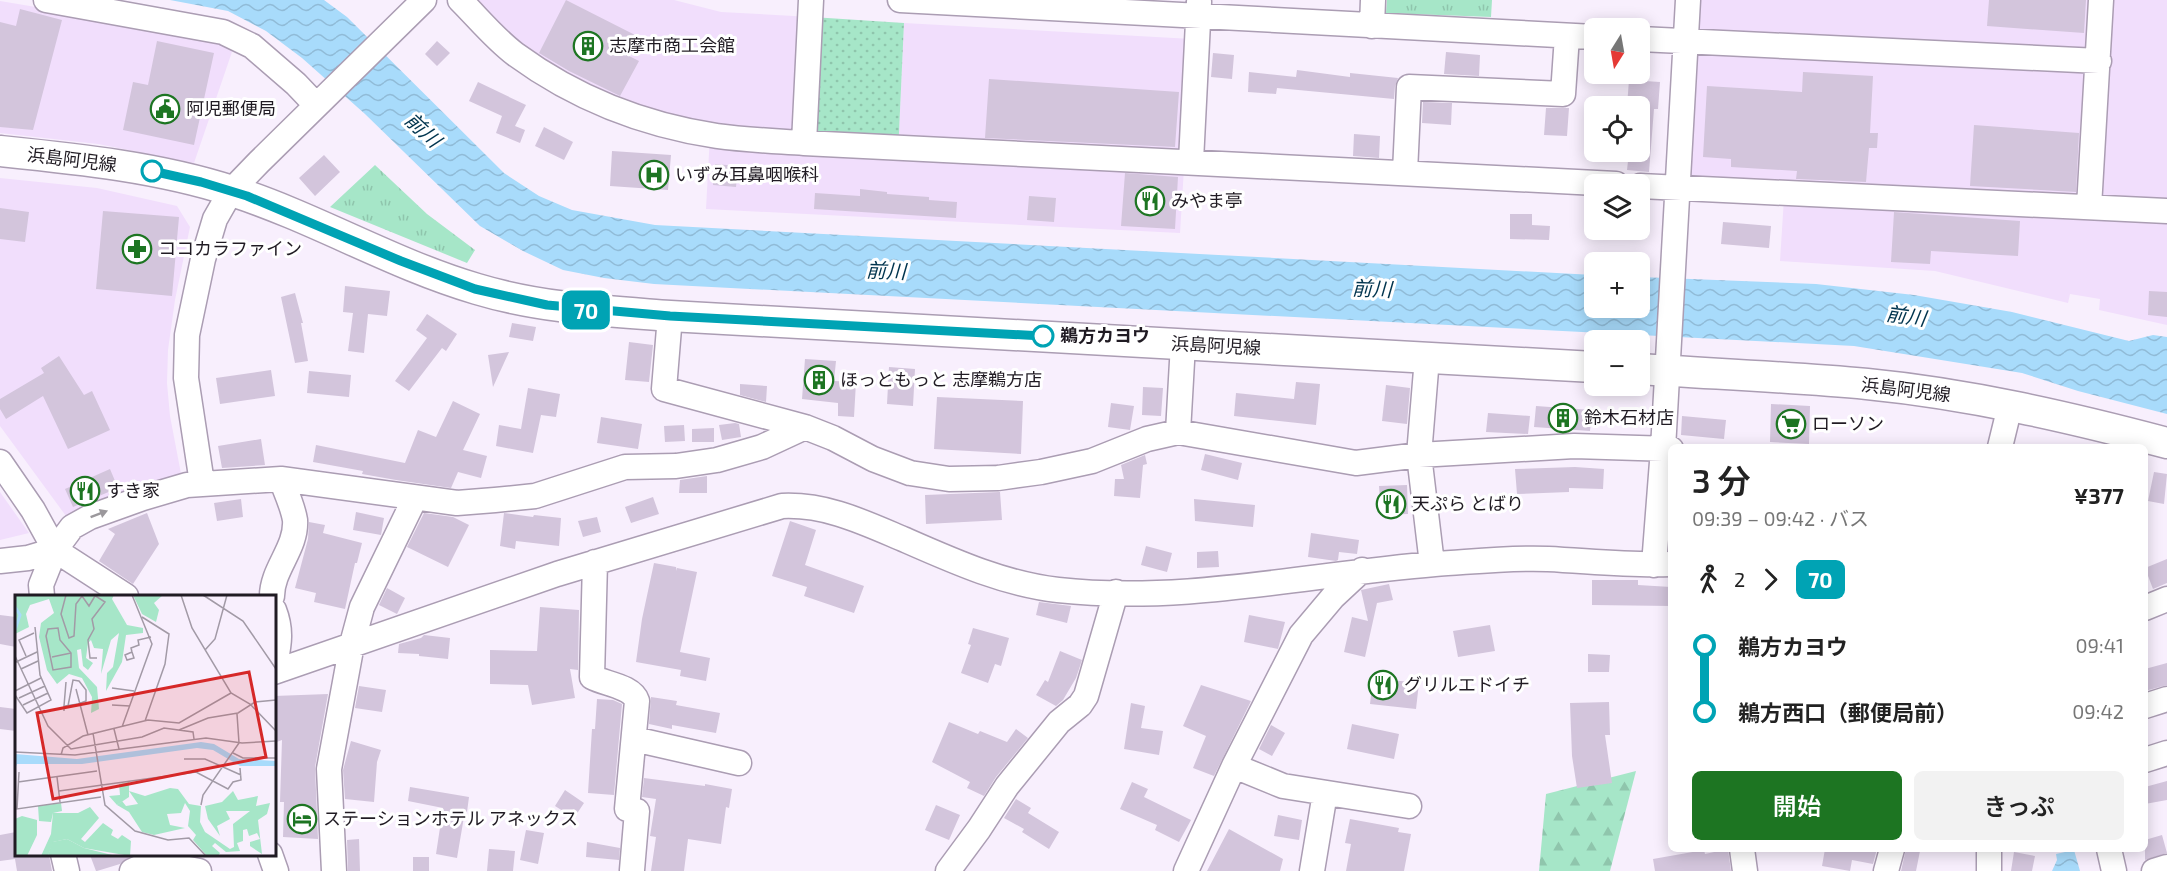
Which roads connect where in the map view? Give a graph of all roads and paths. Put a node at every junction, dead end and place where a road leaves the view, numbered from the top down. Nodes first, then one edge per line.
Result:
1 (46, 0) edge
2 (424, 0) edge
3 (460, 0) edge
4 (811, 0) edge
5 (900, 0) edge
6 (1373, 0) edge
7 (1688, 0) edge
8 (2101, 0) edge
9 (1199, 8) edge
10 (1372, 26) junction
11 (1568, 36) junction
12 (1584, 37) edge
13 (1650, 39) edge
14 (1686, 41) junction
15 (2099, 61) junction
16 (319, 102) junction
17 (804, 143) junction
18 (0, 152) edge
19 (1191, 162) junction
20 (1405, 172) junction
21 (1584, 182) edge
22 (1650, 187) edge
23 (1678, 188) junction
24 (231, 191) junction
25 (2089, 207) junction
26 (2167, 211) edge
27 (670, 316) junction
28 (1183, 344) junction
29 (1427, 358) junction
30 (1658, 364) edge
31 (1584, 366) edge
32 (2010, 406) junction
33 (805, 427) junction
34 (1178, 432) junction
35 (2167, 443) edge
36 (2001, 444) edge
37 (1667, 449) edge
38 (1419, 455) junction
39 (0, 462) edge
40 (281, 479) junction
41 (202, 483) junction
42 (415, 498) junction
43 (55, 550) junction
44 (0, 561) edge
45 (596, 562) junction
46 (1432, 564) junction
47 (1663, 565) edge
48 (1362, 570) junction
49 (1116, 592) junction
50 (42, 595) edge
51 (123, 595) edge
52 (272, 595) edge
53 (2167, 599) edge
54 (2148, 607) edge
55 (276, 616) edge
56 (352, 645) junction
57 (276, 657) edge
58 (276, 671) edge
59 (2167, 699) edge
60 (2148, 705) edge
61 (634, 740) junction
62 (2167, 753) edge
63 (2148, 759) edge
64 (739, 763) dead end
65 (1234, 766) junction
66 (1325, 792) junction
67 (1409, 806) dead end
68 (1742, 852) edge
69 (1891, 852) edge
70 (1989, 852) edge
71 (2110, 852) edge
72 (63, 856) edge
73 (270, 856) edge
74 (2167, 867) edge
75 (632, 870) edge
76 (67, 871) edge
77 (132, 871) edge
78 (199, 871) edge
79 (276, 871) edge
80 (334, 871) edge
81 (948, 871) edge
82 (1186, 871) edge
83 (1312, 871) edge
84 (1745, 871) edge
85 (1886, 871) edge
86 (1989, 871) edge
87 (2114, 871) edge
88 (2154, 871) edge

1 - 16 street
2 - 16 street
3 - 17 street
4 - 17 street
5 - 9 street
6 - 10 street
7 - 14 street
8 - 15 street
9 - 10 street
9 - 19 street
10 - 11 street
11 - 12 street
11 - 20 street
13 - 14 street
14 - 15 street
14 - 23 street
15 - 25 street
16 - 24 street
17 - 19 street
18 - 24 main road, 浜島阿児線
19 - 20 street
20 - 21 street
22 - 23 street
23 - 25 street
23 - 30 street
24 - 27 main road, 浜島阿児線
24 - 41 street
25 - 26 street
27 - 28 main road, 浜島阿児線
27 - 33 street
28 - 29 main road, 浜島阿児線
28 - 34 street
29 - 31 main road, 浜島阿児線
29 - 38 street
30 - 32 main road, 浜島阿児線
30 - 37 street
32 - 35 main road, 浜島阿児線
32 - 36 street
33 - 34 street
33 - 42 street
34 - 38 street
37 - 38 street
37 - 47 street
38 - 46 street
39 - 43 street
40 - 41 street
40 - 42 street
40 - 52 street
43 -> 41 street
42 - 56 street
43 - 44 street
43 - 50 street
43 - 51 street
45 - 49 street
45 - 56 street
45 - 61 street
46 - 47 street
46 - 48 street
48 - 49 street
48 - 65 street
49 - 81 street
53 - 54 street
55 - 57 street
56 - 58 street
56 - 80 street
59 - 60 street
61 - 64 street
61 - 75 street
62 - 63 street
65 - 66 street
65 - 82 street
66 - 67 street
66 - 83 street
68 - 84 street
69 - 85 street
70 - 86 street
71 - 87 street
72 - 76 street
73 - 79 street
74 - 88 street
77 - 78 street

